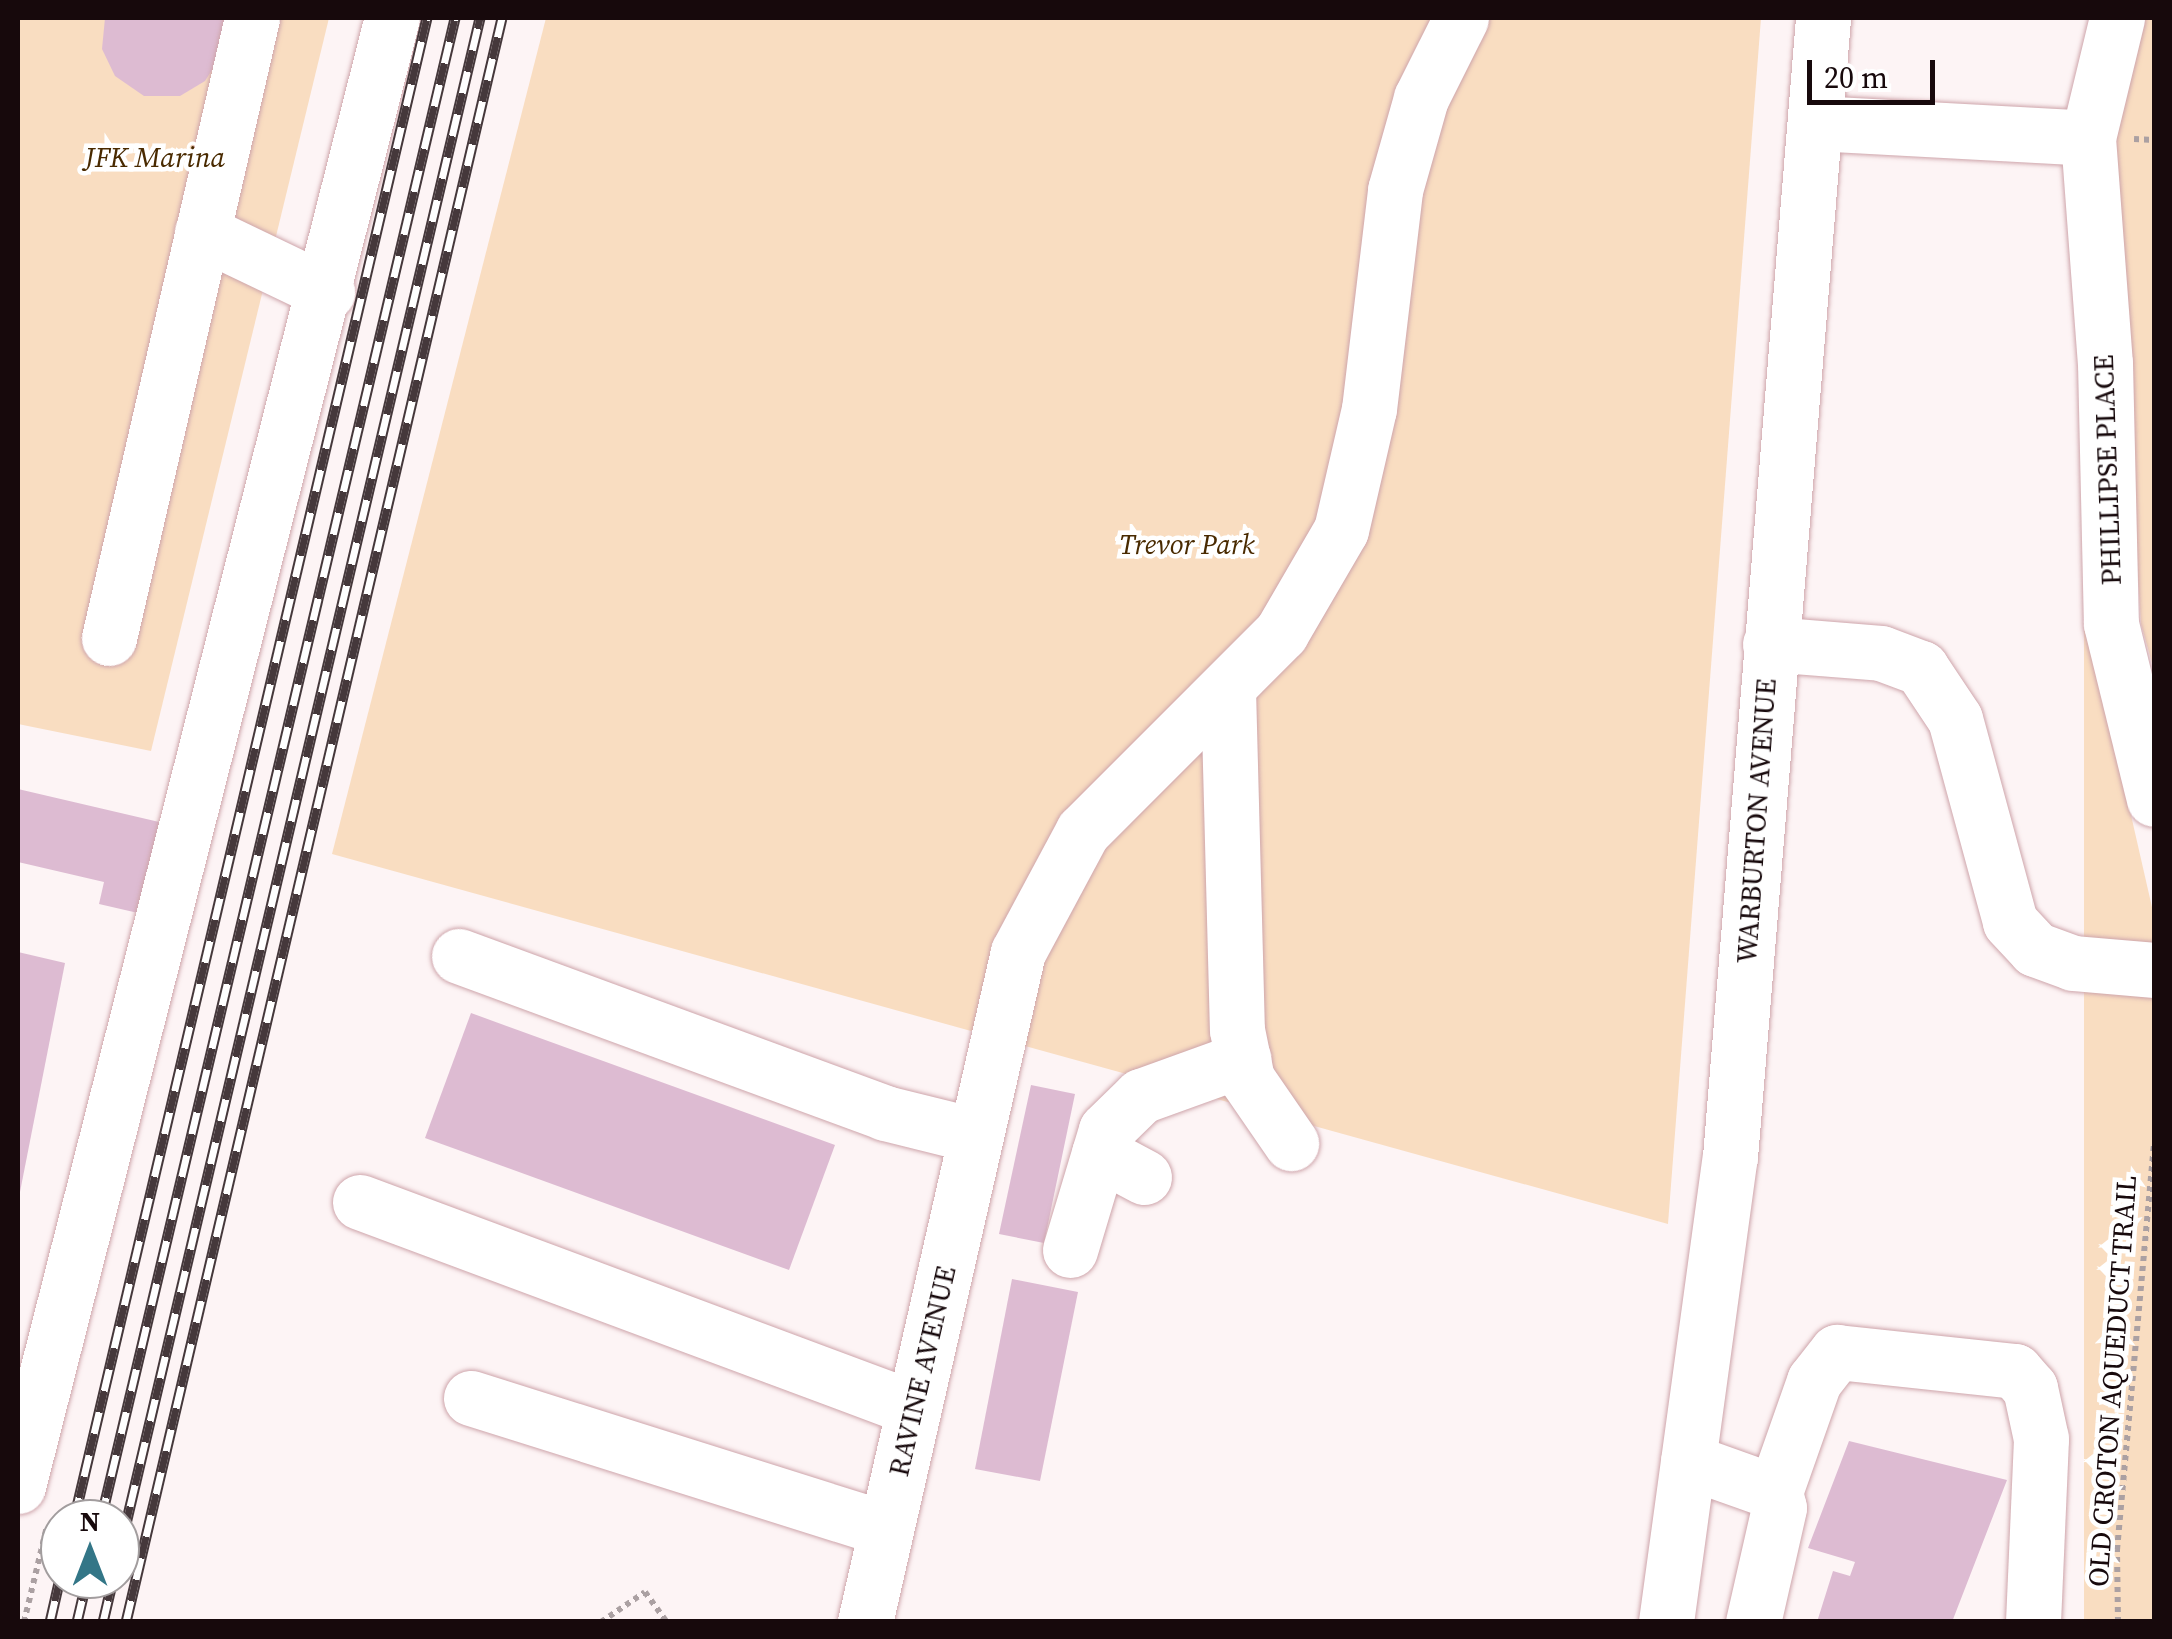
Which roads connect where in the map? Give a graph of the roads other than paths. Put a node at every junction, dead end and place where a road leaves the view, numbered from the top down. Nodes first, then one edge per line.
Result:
1 (252, 18) edge
2 (392, 18) edge
3 (1461, 18) edge
4 (1824, 18) edge
5 (2117, 18) edge
6 (1815, 123) junction
7 (2088, 138) junction
8 (202, 232) junction
9 (327, 292) junction
10 (109, 638) dead end
11 (1770, 644) junction
12 (1228, 689) junction
13 (2154, 799) edge
14 (459, 956) dead end
15 (2154, 970) edge
16 (1243, 1058) junction
17 (976, 1128) junction
18 (1290, 1143) dead end
19 (360, 1202) dead end
20 (1070, 1250) dead end
21 (471, 1398) dead end
22 (913, 1408) junction
23 (1688, 1461) junction
24 (18, 1486) edge
25 (1775, 1492) junction
26 (886, 1529) junction
27 (866, 1622) edge
28 (1666, 1622) edge
29 (1753, 1622) edge
30 (2033, 1622) edge

1 - 8 street
2 - 9 street
3 - 12 street, RAVINE AVENUE
4 - 6 street, WARBURTON AVENUE
5 - 7 street, PHILLIPSE PLACE
6 - 7 street
6 - 11 street, WARBURTON AVENUE
7 - 13 street, PHILLIPSE PLACE
8 - 9 street
8 - 10 street
9 - 24 street
11 - 15 street
11 - 23 street, WARBURTON AVENUE
12 - 16 street
12 - 17 street, RAVINE AVENUE
14 - 17 street
16 - 18 street
16 - 20 street
17 - 22 street, RAVINE AVENUE
19 - 22 street
21 - 26 street
22 - 26 street, RAVINE AVENUE
23 - 25 street
23 - 28 street, WARBURTON AVENUE
25 - 29 street
25 - 30 street
26 - 27 street, RAVINE AVENUE

